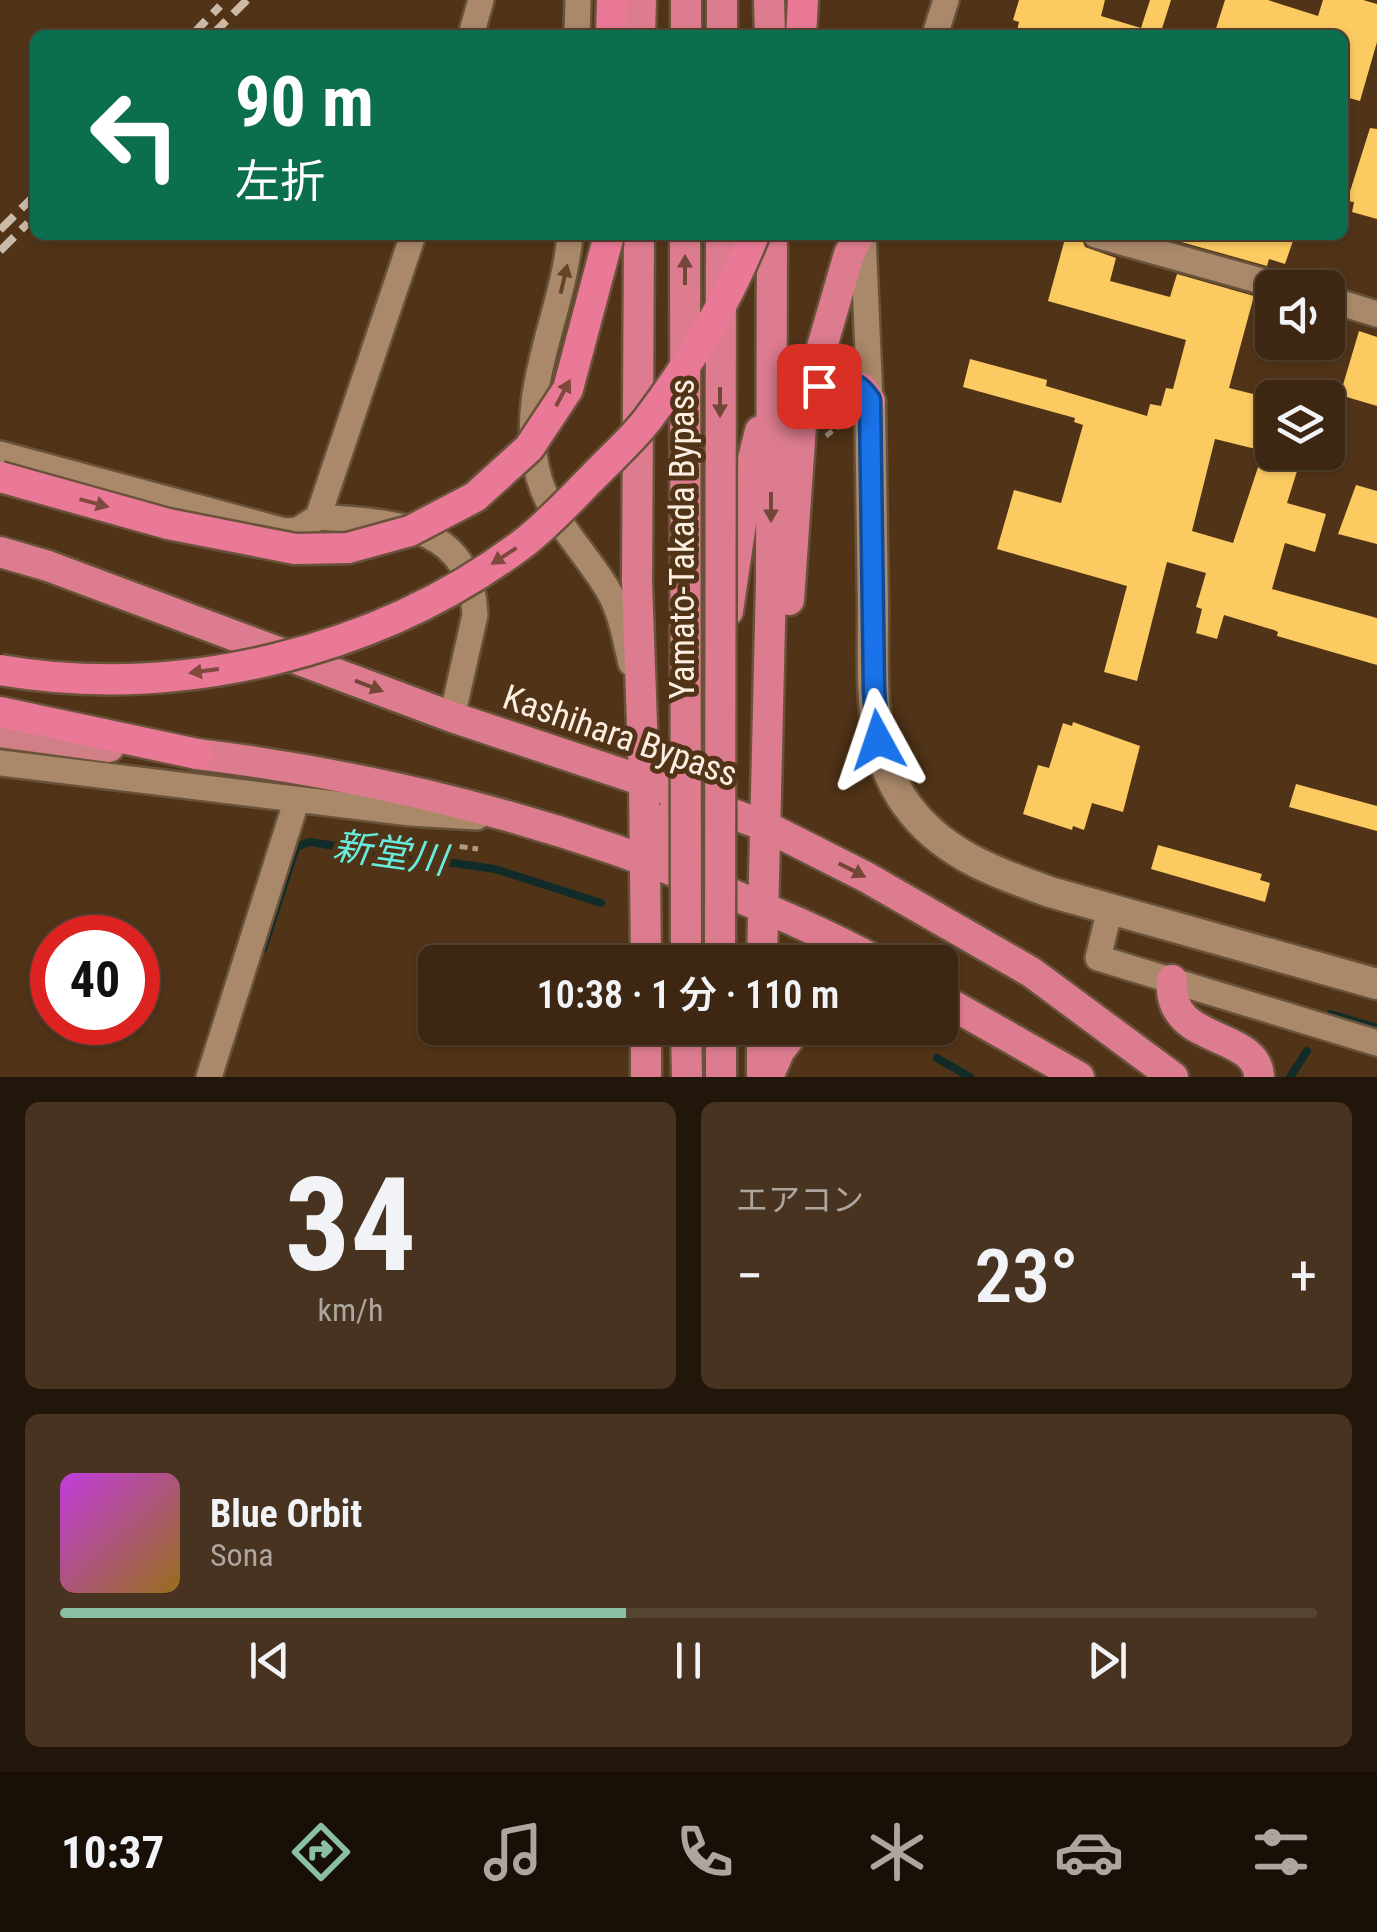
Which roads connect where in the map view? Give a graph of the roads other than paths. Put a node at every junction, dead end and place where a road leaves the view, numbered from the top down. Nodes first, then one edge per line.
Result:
1 (481, 0) edge
2 (578, 0) edge
3 (612, 0) edge
4 (641, 0) edge
5 (686, 0) edge
6 (722, 0) edge
7 (769, 0) edge
8 (803, 0) edge
9 (946, 0) edge
10 (472, 30) edge
11 (577, 30) edge
12 (611, 30) edge
13 (640, 30) edge
14 (686, 30) edge
15 (722, 30) edge
16 (770, 30) edge
17 (800, 30) edge
18 (937, 30) edge
19 (411, 240) edge
20 (569, 240) edge
21 (607, 240) edge
22 (639, 240) edge
23 (686, 240) edge
24 (721, 240) edge
25 (752, 240) edge
26 (772, 240) edge
27 (858, 240) edge
28 (861, 240) edge
29 (1114, 240) edge
30 (1255, 279) edge
31 (1345, 304) edge
32 (1377, 314) edge
33 (771, 387) junction
34 (870, 400) junction
35 (806, 402) junction
36 (0, 454) edge
37 (0, 477) edge
38 (318, 518) junction
39 (0, 552) edge
40 (0, 670) edge
41 (640, 697) junction
42 (0, 712) edge
43 (452, 717) junction
44 (0, 732) edge
45 (196, 754) junction
46 (0, 763) edge
47 (644, 781) junction
48 (682, 795) junction
49 (297, 799) junction
50 (519, 818) junction
51 (765, 826) junction
52 (646, 859) junction
53 (762, 906) junction
54 (1110, 909) junction
55 (646, 945) edge
56 (686, 945) edge
57 (720, 945) edge
58 (762, 945) edge
59 (843, 945) edge
60 (1172, 980) junction
61 (1377, 984) edge
62 (958, 1010) edge
63 (1377, 1044) edge
64 (646, 1045) edge
65 (686, 1045) edge
66 (721, 1045) edge
67 (763, 1045) edge
68 (784, 1045) edge
69 (1173, 1073) edge
70 (210, 1077) edge
71 (646, 1077) edge
72 (686, 1077) edge
73 (721, 1077) edge
74 (765, 1077) edge
75 (1079, 1077) edge
76 (1259, 1077) edge

1 - 10 street
2 - 11 street
3 - 12 highway
4 - 13 highway
5 - 14 highway
6 - 15 highway
7 - 16 highway
8 - 17 highway
9 - 18 street
19 - 38 street
41 -> 20 street
37 -> 21 highway, bridge
22 - 41 highway
56 -> 23 highway, Yamato-Takada Bypass, bridge
24 -> 57 highway, Yamato-Takada Bypass, bridge
25 -> 40 highway, bridge
26 - 33 highway
27 - 35 highway
28 - 34 street
29 - 30 street
31 - 32 street
33 - 48 highway
33 -> 51 highway
34 - 35 highway
34 - 54 street
35 - 51 highway
36 - 38 street
38 - 43 street
39 -> 43 highway, Kashihara Bypass
41 - 47 highway
42 - 45 highway
43 - 47 highway, Kashihara Bypass
44 - 45 main road
45 - 50 highway
46 - 49 street
47 - 48 highway, Kashihara Bypass
47 - 52 highway
48 - 51 highway, Kashihara Bypass
48 - 52 highway
49 - 50 street
49 - 70 street
50 - 52 highway
51 - 53 highway
51 -> 69 highway, Kashihara Bypass
52 - 53 highway
52 - 55 highway
53 - 58 highway
53 - 59 highway
54 - 60 street
54 - 61 street
60 - 63 street
60 - 76 highway
62 - 75 highway
64 - 71 highway
65 - 72 highway
66 - 73 highway
67 - 74 highway
68 - 74 highway

